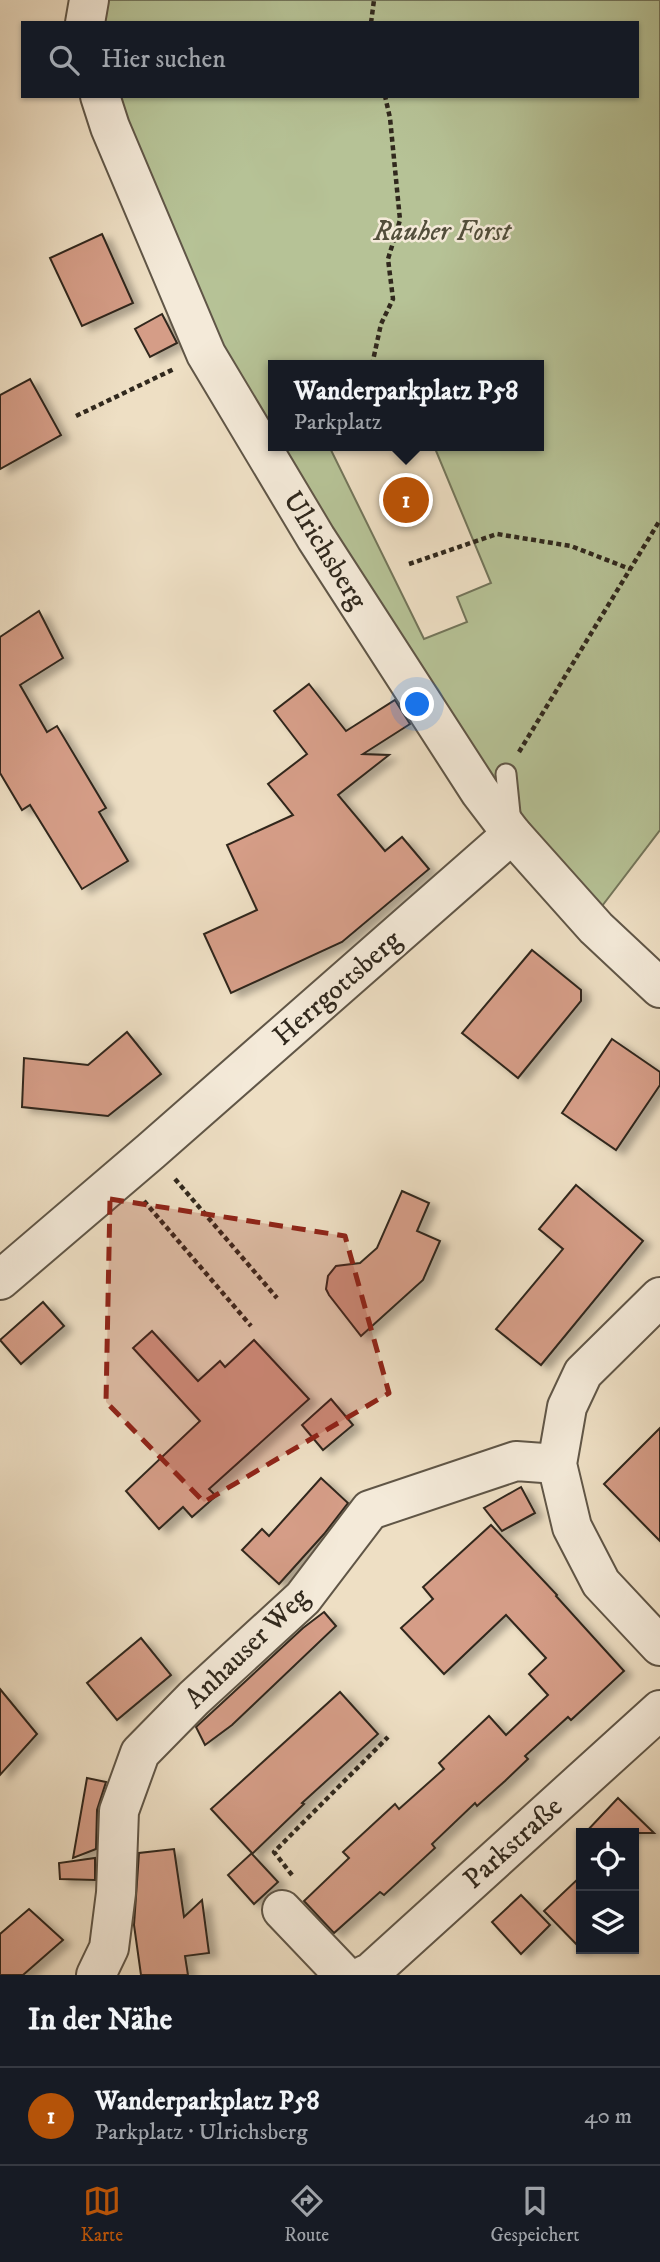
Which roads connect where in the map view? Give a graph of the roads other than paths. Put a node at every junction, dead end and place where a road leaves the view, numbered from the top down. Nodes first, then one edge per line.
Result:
1 (89, 0) edge
2 (85, 21) edge
3 (101, 98) edge
4 (506, 774) road end
5 (512, 834) junction
6 (660, 988) edge
7 (2, 1273) edge
8 (660, 1297) edge
9 (557, 1464) junction
10 (660, 1646) edge
11 (660, 1710) edge
12 (282, 1910) road end
13 (96, 1975) edge
14 (344, 1975) edge
15 (365, 1975) edge

1 - 2 street
3 - 5 street, Ulrichsberg
4 - 5 lane
5 - 6 street
5 - 7 street, Herrgottsberg
8 - 9 street
9 - 10 street
9 - 13 street, Anhauser Weg
11 - 15 street, Parkstraße
12 - 14 street

